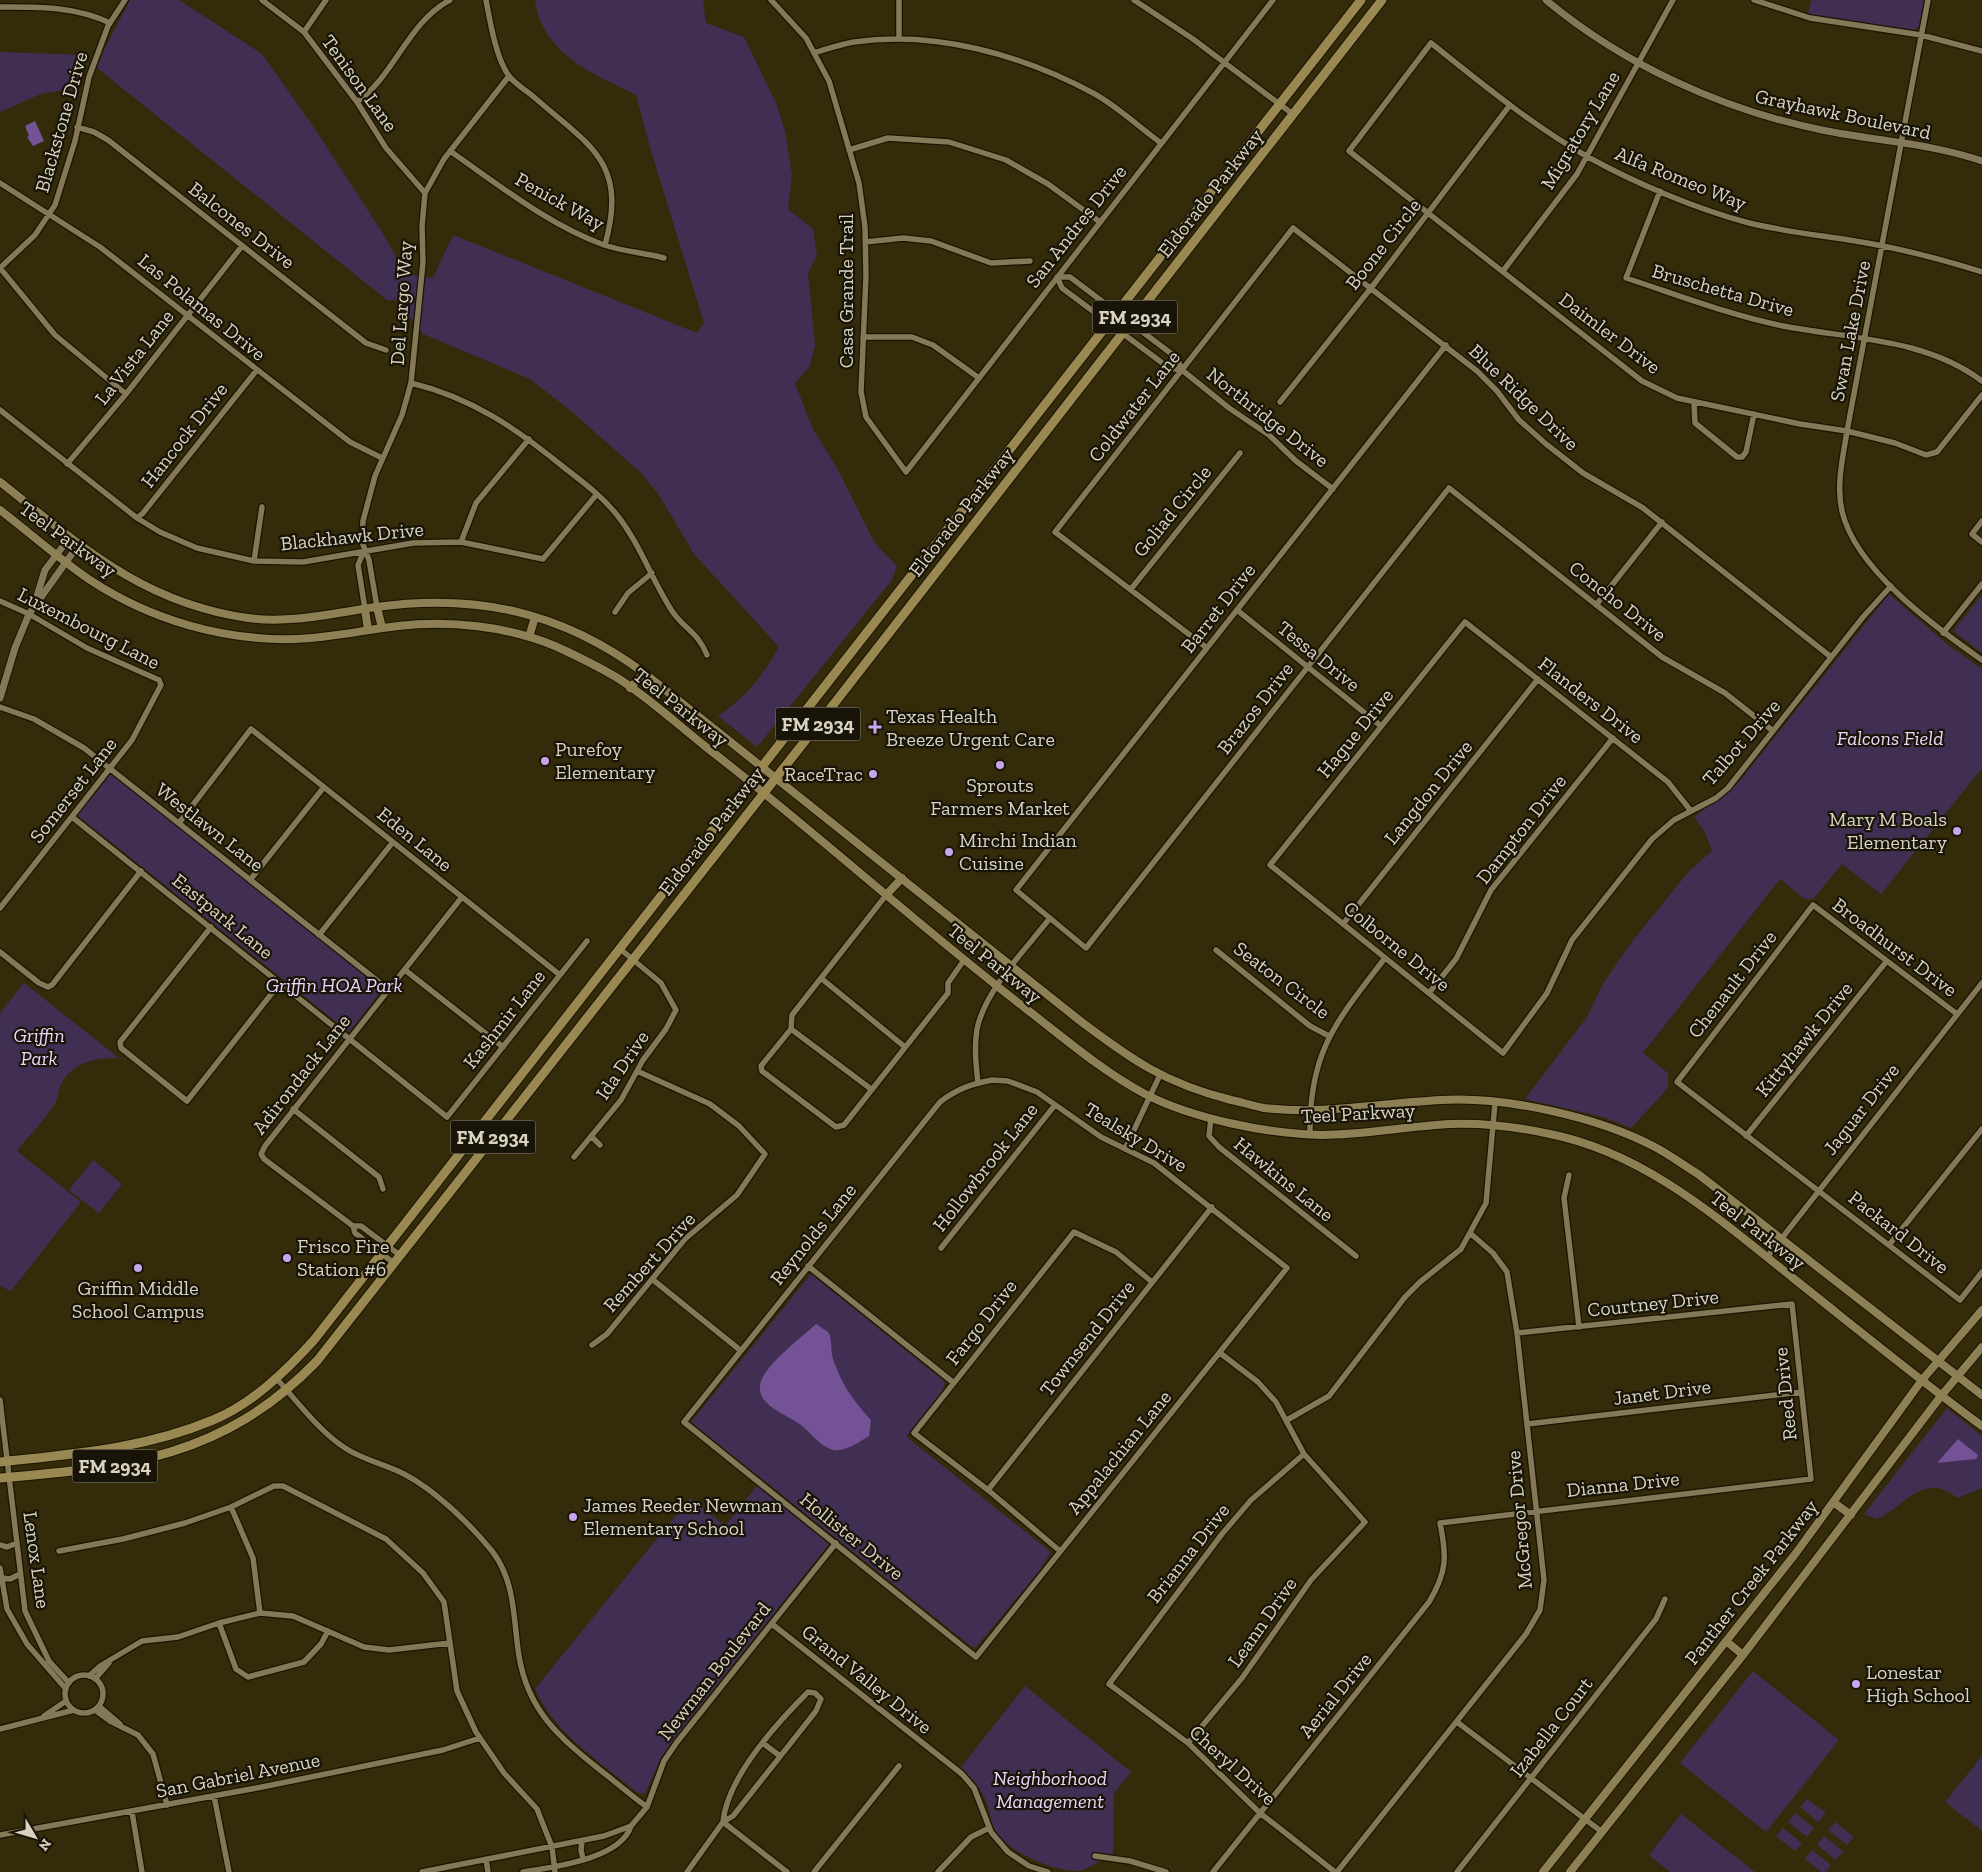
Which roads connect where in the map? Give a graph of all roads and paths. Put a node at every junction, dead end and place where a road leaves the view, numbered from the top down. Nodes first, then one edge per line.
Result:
1 (125, 0) edge
2 (262, 0) edge
3 (326, 0) edge
4 (450, 0) edge
5 (486, 0) edge
6 (771, 0) edge
7 (898, 0) edge
8 (1134, 0) edge
9 (1273, 0) edge
10 (1361, 0) edge
11 (1382, 0) edge
12 (1546, 0) edge
13 (1673, 0) edge
14 (1754, 0) edge
15 (1928, 0) edge
16 (0, 7) edge
17 (110, 23) junction
18 (304, 32) junction
19 (1921, 35) junction
20 (899, 39) junction
21 (1982, 51) edge
22 (814, 53) junction
23 (1224, 62) junction
24 (1640, 62) junction
25 (509, 76) junction
26 (357, 102) junction
27 (1281, 105) junction
28 (1510, 105) junction
29 (1294, 115) junction
30 (77, 127) junction
31 (1902, 141) junction
32 (1160, 143) junction
33 (849, 150) junction
34 (1349, 150) joint
35 (450, 151) junction
36 (1588, 156) junction
37 (1982, 161) edge
38 (0, 183) edge
39 (1660, 190) junction
40 (425, 193) junction
41 (1429, 212) junction
42 (49, 213) junction
43 (1100, 222) junction
44 (1293, 228) joint
45 (865, 242) junction
46 (605, 245) junction
47 (242, 246) junction
48 (1882, 246) junction
49 (664, 258) dead end
50 (1030, 261) dead end
51 (0, 268) edge
52 (1503, 271) junction
53 (1982, 272) edge
54 (1057, 277) junction
55 (1371, 288) junction
56 (1117, 313) junction
57 (188, 316) junction
58 (1109, 323) junction
59 (1131, 323) junction
60 (1123, 334) junction
61 (864, 337) junction
62 (1865, 338) junction
63 (1446, 346) junction
64 (386, 350) dead end
65 (1182, 370) junction
66 (256, 371) junction
67 (979, 378) junction
68 (1982, 381) edge
69 (411, 383) junction
70 (126, 394) junction
71 (1982, 394) edge
72 (1280, 402) dead end
73 (1694, 402) junction
74 (0, 410) edge
75 (1754, 414) junction
76 (1848, 431) junction
77 (529, 439) junction
78 (1240, 453) dead end
79 (382, 458) junction
80 (67, 464) junction
81 (906, 472) joint
82 (0, 482) edge
83 (1450, 488) joint
84 (1333, 489) junction
85 (597, 494) junction
86 (262, 507) dead end
87 (0, 510) edge
88 (137, 518) junction
89 (1982, 521) edge
90 (1662, 522) junction
91 (70, 538) junction
92 (461, 542) junction
93 (1982, 542) edge
94 (79, 544) junction
95 (364, 551) junction
96 (57, 554) junction
97 (66, 561) junction
98 (254, 561) junction
99 (652, 573) junction
100 (1982, 584) edge
101 (1891, 586) junction
102 (1131, 590) junction
103 (0, 601) edge
104 (36, 602) junction
105 (1596, 605) junction
106 (377, 607) junction
107 (365, 609) junction
108 (1237, 610) junction
109 (615, 612) dead end
110 (29, 614) junction
111 (536, 617) junction
112 (1465, 622) joint
113 (873, 623) junction
114 (382, 628) junction
115 (368, 630) junction
116 (1943, 633) junction
117 (887, 634) junction
118 (529, 637) junction
119 (1207, 648) junction
120 (707, 655) dead end
121 (1831, 657) junction
122 (1982, 660) edge
123 (1308, 668) junction
124 (644, 672) junction
125 (1538, 679) junction
126 (161, 685) joint
127 (630, 688) junction
128 (0, 698) edge
129 (0, 707) edge
130 (1381, 726) junction
131 (1774, 731) junction
132 (1613, 738) junction
133 (761, 766) junction
134 (110, 769) junction
135 (776, 777) junction
136 (749, 781) junction
137 (324, 787) junction
138 (763, 793) junction
139 (1691, 811) junction
140 (72, 817) junction
141 (179, 824) junction
142 (393, 842) junction
143 (1270, 865) joint
144 (141, 871) junction
145 (902, 878) junction
146 (250, 880) junction
147 (887, 894) junction
148 (462, 897) junction
149 (1813, 905) joint
150 (0, 908) edge
151 (1050, 918) junction
152 (1343, 924) junction
153 (211, 927) junction
154 (319, 935) junction
155 (587, 941) dead end
156 (619, 948) junction
157 (1216, 950) dead end
158 (0, 952) edge
159 (632, 958) junction
160 (1385, 958) junction
161 (964, 960) junction
162 (1886, 962) junction
163 (1012, 966) junction
164 (405, 970) junction
165 (560, 976) junction
166 (821, 978) junction
167 (280, 983) junction
168 (1982, 983) edge
169 (997, 986) junction
170 (389, 990) junction
171 (1429, 993) junction
172 (1957, 1014) junction
173 (791, 1029) junction
174 (1329, 1036) junction
175 (350, 1039) junction
176 (503, 1046) junction
177 (904, 1046) junction
178 (1503, 1052) joint
179 (637, 1071) junction
180 (1160, 1076) junction
181 (1677, 1082) joint
182 (978, 1083) junction
183 (871, 1090) junction
184 (1150, 1097) junction
185 (1495, 1103) junction
186 (1055, 1105) junction
187 (294, 1109) junction
188 (1310, 1111) junction
189 (447, 1117) joint
190 (1211, 1118) junction
191 (1493, 1125) junction
192 (1982, 1129) edge
193 (1310, 1134) junction
194 (591, 1136) junction
195 (1746, 1136) junction
196 (600, 1145) dead end
197 (1124, 1149) junction
198 (574, 1156) dead end
199 (1569, 1175) dead end
200 (383, 1189) dead end
201 (1817, 1190) junction
202 (1212, 1208) junction
203 (353, 1226) junction
204 (1470, 1233) junction
205 (1781, 1238) junction
206 (1889, 1245) junction
207 (941, 1248) dead end
208 (386, 1251) junction
209 (401, 1256) junction
210 (1356, 1256) dead end
211 (1767, 1257) junction
212 (395, 1264) junction
213 (808, 1266) junction
214 (1287, 1268) joint
215 (1982, 1272) edge
216 (652, 1279) junction
217 (1152, 1282) junction
218 (1792, 1304) joint
219 (338, 1310) junction
220 (1982, 1310) edge
221 (351, 1320) junction
222 (1579, 1327) junction
223 (1517, 1333) junction
224 (592, 1345) dead end
225 (1982, 1347) edge
226 (740, 1350) junction
227 (1220, 1353) junction
228 (1938, 1360) junction
229 (1958, 1376) junction
230 (276, 1378) junction
231 (1922, 1380) junction
232 (954, 1383) junction
233 (287, 1390) junction
234 (1801, 1392) junction
235 (1982, 1395) edge
236 (1941, 1396) junction
237 (0, 1400) edge
238 (1287, 1420) junction
239 (684, 1422) joint
240 (1527, 1424) junction
241 (1982, 1426) edge
242 (1304, 1454) junction
243 (4, 1462) edge
244 (5, 1478) edge
245 (1810, 1479) joint
246 (988, 1490) junction
247 (1833, 1502) junction
248 (231, 1508) junction
249 (1537, 1510) junction
250 (1851, 1515) junction
251 (1440, 1523) joint
252 (17, 1542) junction
253 (836, 1543) junction
254 (0, 1545) edge
255 (59, 1551) dead end
256 (1060, 1551) junction
257 (0, 1568) edge
258 (20, 1574) junction
259 (2, 1578) junction
260 (1665, 1599) dead end
261 (260, 1613) junction
262 (219, 1623) junction
263 (772, 1624) junction
264 (328, 1631) junction
265 (1726, 1641) junction
266 (450, 1643) junction
267 (1743, 1655) junction
268 (976, 1657) joint
269 (92, 1677) junction
270 (1109, 1684) joint
271 (67, 1686) junction
272 (66, 1701) junction
273 (97, 1708) junction
274 (74, 1710) junction
275 (40, 1718) junction
276 (1457, 1722) junction
277 (0, 1728) edge
278 (480, 1738) junction
279 (1188, 1743) junction
280 (764, 1744) junction
281 (780, 1756) junction
282 (899, 1766) dead end
283 (1531, 1779) junction
284 (214, 1796) junction
285 (167, 1805) junction
286 (647, 1808) junction
287 (132, 1812) junction
288 (1260, 1813) junction
289 (1584, 1820) junction
290 (723, 1822) junction
291 (631, 1826) junction
292 (989, 1828) junction
293 (1602, 1832) junction
294 (0, 1835) edge
295 (582, 1841) junction
296 (552, 1847) junction
297 (1095, 1856) dead end
298 (583, 1859) junction
299 (486, 1860) junction
300 (554, 1869) edge
301 (142, 1872) edge
302 (230, 1872) edge
303 (422, 1872) edge
304 (488, 1872) edge
305 (523, 1872) edge
306 (687, 1872) edge
307 (787, 1872) edge
308 (814, 1872) edge
309 (938, 1872) edge
310 (1048, 1872) edge
311 (1166, 1872) edge
312 (1213, 1872) edge
313 (1336, 1872) edge
314 (1458, 1872) edge
315 (1542, 1872) edge
316 (1570, 1872) edge

1 - 17 street, Blackstone Drive
2 - 18 street, Tenison Lane
3 - 18 street
4 - 26 street
5 - 25 street
6 - 22 street, Casa Grande Trail
7 - 20 street
8 - 23 street
9 - 23 street, San Andres Drive
10 - 27 main road, Eldorado Parkway / FM 2934
11 - 29 main road, Eldorado Parkway / FM 2934
12 - 24 street, Grayhawk Boulevard
13 - 24 street, Migratory Lane
14 - 19 street
15 - 19 street, Swan Lake Drive
16 - 17 street
17 - 30 street, Blackstone Drive
18 - 26 street, Tenison Lane
19 - 21 street
19 - 31 street, Swan Lake Drive
20 - 22 street
20 - 32 street
22 - 33 street, Casa Grande Trail
23 - 27 street
23 - 32 street, San Andres Drive
24 - 31 street, Grayhawk Boulevard
24 - 36 street, Migratory Lane
25 - 35 street, Del Largo Way
25 - 46 street
26 - 40 street, Tenison Lane
27 - 29 street
27 - 56 main road, Eldorado Parkway / FM 2934
28 - 34 street, Alfa Romeo Way
28 - 36 street, Alfa Romeo Way
28 - 41 street, Boone Circle
29 - 59 main road, Eldorado Parkway / FM 2934
30 - 42 street, Blackstone Drive
30 - 47 street, Balcones Drive
31 - 37 street, Grayhawk Boulevard
31 - 48 street, Swan Lake Drive
32 - 43 street, San Andres Drive
33 - 43 street
33 - 45 street, Casa Grande Trail
34 - 41 street, Daimler Drive
35 - 40 street, Del Largo Way
35 - 46 street, Penick Way
36 - 39 street, Alfa Romeo Way
36 - 52 street, Migratory Lane
38 - 42 street, Las Polamas Drive
39 - 48 street, Alfa Romeo Way
39 - 62 street, Bruschetta Drive
40 - 69 street, Del Largo Way
41 - 52 street, Daimler Drive
41 - 55 street, Boone Circle
42 - 51 street, Blackstone Drive
42 - 57 street, Las Polamas Drive
43 - 54 street, San Andres Drive
44 - 55 street, Blue Ridge Drive
44 - 65 street, Coldwater Lane
45 - 50 street
45 - 61 street, Casa Grande Trail
46 - 49 street, Penick Way
47 - 57 street, La Vista Lane
47 - 64 street, Balcones Drive
48 - 53 street, Alfa Romeo Way
48 - 62 street, Swan Lake Drive
51 - 70 street
52 - 73 street, Daimler Drive
54 - 56 street, Northridge Drive
54 - 58 street, Northridge Drive
54 - 67 street, San Andres Drive
55 - 63 street, Blue Ridge Drive
55 - 72 street, Boone Circle
56 - 58 main road, Eldorado Parkway / FM 2934
56 - 59 street, Northridge Drive
57 - 66 street, Las Polamas Drive
57 - 70 street, La Vista Lane
58 - 60 street, Northridge Drive
58 - 113 main road, Eldorado Parkway / FM 2934
59 - 60 main road, Eldorado Parkway / FM 2934
59 - 65 street, Northridge Drive
60 - 65 street, Northridge Drive
60 - 117 main road, Eldorado Parkway / FM 2934
61 - 67 street
61 - 81 street, Casa Grande Trail
62 - 68 street, Bruschetta Drive
62 - 76 street, Swan Lake Drive
63 - 84 street, Barret Drive
63 - 90 street, Blue Ridge Drive
65 - 84 street, Northridge Drive
65 - 102 street, Coldwater Lane
66 - 79 street, Las Polamas Drive
66 - 88 street, Hancock Drive
67 - 81 street, San Andres Drive
69 - 77 street
69 - 79 street, Del Largo Way
70 - 80 street, La Vista Lane
71 - 76 street, Daimler Drive
73 - 75 street, Daimler Drive
73 - 75 street
74 - 80 street, Blackhawk Drive
75 - 76 street, Daimler Drive
76 - 101 street, Swan Lake Drive
77 - 85 street
77 - 92 street
78 - 102 street, Goliad Circle
79 - 95 street, Del Largo Way
80 - 88 street, Blackhawk Drive
82 - 91 main road, Teel Parkway
83 - 105 street, Concho Drive
83 - 123 street, Brazos Drive
84 - 108 street, Barret Drive
85 - 92 street, Blackhawk Drive
85 - 99 street
86 - 98 street
87 - 96 main road, Teel Parkway
88 - 98 street, Blackhawk Drive
89 - 93 street
90 - 105 street
90 - 121 street, Blue Ridge Drive
91 - 94 main road, Teel Parkway
91 - 96 street
92 - 95 street, Blackhawk Drive
94 - 97 street
94 - 107 main road, Teel Parkway
95 - 98 street, Blackhawk Drive
95 - 106 street, Del Largo Way
95 - 107 street, Del Largo Way
96 - 97 main road, Teel Parkway
96 - 104 street
97 - 104 street
97 - 115 main road, Teel Parkway
99 - 109 street
99 - 120 street
100 - 116 street
101 - 116 street, Swan Lake Drive
101 - 121 street, Talbot Drive
102 - 119 street
103 - 110 street, Luxembourg Lane
104 - 110 street
105 - 131 street, Concho Drive
106 - 107 main road, Teel Parkway
106 - 111 main road, Teel Parkway
106 - 114 main road
107 - 115 main road
108 - 119 street, Barret Drive
108 - 123 street, Tessa Drive
110 - 126 street, Luxembourg Lane
110 - 128 street
111 - 118 main road
111 - 124 main road, Teel Parkway
112 - 125 street, Flanders Drive
112 - 130 street, Hague Drive
113 - 117 main road
113 - 133 main road, Eldorado Parkway / FM 2934
114 - 115 main road, Teel Parkway
114 - 118 main road, Teel Parkway
116 - 122 street, Swan Lake Drive
117 - 135 main road, Eldorado Parkway / FM 2934
118 - 127 main road, Teel Parkway
119 - 151 street, Barret Drive
121 - 131 street, Talbot Drive
123 - 130 street, Tessa Drive
123 - 151 street, Brazos Drive
124 - 127 main road
124 - 133 main road, Teel Parkway
125 - 132 street, Flanders Drive
125 - 152 street, Langdon Drive
126 - 134 street, Somerset Lane
127 - 136 main road, Teel Parkway
129 - 134 street, Westlawn Lane
130 - 143 street, Hague Drive
131 - 139 street, Talbot Drive
132 - 139 street, Flanders Drive
132 - 171 street, Dampton Drive
133 - 135 main road, Teel Parkway
133 - 136 main road, Eldorado Parkway / FM 2934
134 - 140 street, Somerset Lane
134 - 141 street, Westlawn Lane
135 - 138 main road, Eldorado Parkway / FM 2934
135 - 145 main road, Teel Parkway
136 - 138 main road, Teel Parkway
136 - 156 main road, Eldorado Parkway / FM 2934
137 - 141 street, Eden Lane
137 - 142 street, Eden Lane
137 - 146 street
138 - 147 main road, Teel Parkway
138 - 159 main road, Eldorado Parkway / FM 2934
139 - 178 street, Talbot Drive
140 - 144 street, Eastpark Lane
140 - 150 street, Somerset Lane
141 - 146 street, Westlawn Lane
142 - 148 street, Eden Lane
142 - 154 street
143 - 152 street, Colborne Drive
144 - 153 street, Eastpark Lane
144 - 158 street
145 - 147 main road
145 - 163 main road, Teel Parkway
146 - 154 street, Westlawn Lane
147 - 161 main road, Teel Parkway
147 - 166 street
148 - 164 street, Adirondack Lane
148 - 165 street, Eden Lane
149 - 162 street, Broadhurst Drive
149 - 181 street, Chenault Drive
151 - 163 street
152 - 160 street, Colborne Drive
153 - 167 street, Eastpark Lane
153 - 167 street
154 - 170 street, Westlawn Lane
155 - 165 street, Kashmir Lane
156 - 159 street
156 - 208 main road, Eldorado Parkway / FM 2934
157 - 174 street, Seaton Circle
159 - 179 street, Ida Drive
159 - 209 main road, Eldorado Parkway / FM 2934
160 - 171 street, Colborne Drive
160 - 174 street
161 - 169 main road, Teel Parkway
161 - 177 street
162 - 172 street, Broadhurst Drive
162 - 195 street, Kittyhawk Drive
163 - 169 street
163 - 180 main road, Teel Parkway
164 - 170 street, Adirondack Lane
164 - 176 street
165 - 176 street, Kashmir Lane
166 - 173 street
166 - 177 street
167 - 175 street, Eastpark Lane
168 - 172 street, Jaguar Drive
169 - 182 street
169 - 184 main road, Teel Parkway
170 - 175 street, Adirondack Lane
171 - 178 street, Colborne Drive
172 - 201 street, Jaguar Drive
173 - 183 street
173 - 183 street
174 - 188 street
175 - 187 street, Adirondack Lane
175 - 189 street, Eastpark Lane
176 - 189 street, Kashmir Lane
177 - 183 street
179 - 194 street, Ida Drive
179 - 216 street, Rembert Drive
180 - 184 street
180 - 188 main road, Teel Parkway
181 - 195 street, Packard Drive
182 - 186 street, Tealsky Drive
182 - 213 street, Reynolds Lane
184 - 190 main road, Teel Parkway
184 - 197 street
185 - 188 main road, Teel Parkway
185 - 191 street
185 - 205 main road, Teel Parkway
186 - 197 street, Tealsky Drive
186 - 207 street, Hollowbrook Lane
187 - 200 street
187 - 203 street, Adirondack Lane
188 - 193 street
190 - 193 main road, Teel Parkway
190 - 210 street, Hawkins Lane
191 - 193 main road, Teel Parkway
191 - 204 street
191 - 211 main road, Teel Parkway
192 - 206 street
194 - 196 street
194 - 198 street, Ida Drive
195 - 201 street, Packard Drive
197 - 202 street, Tealsky Drive
199 - 222 street
201 - 205 street, Jaguar Drive
201 - 206 street, Packard Drive
202 - 214 street, Tealsky Drive
202 - 217 street, Townsend Drive
203 - 208 street
203 - 208 street
204 - 223 street, McGregor Drive
204 - 238 street
205 - 211 street, Jaguar Drive
205 - 228 main road, Teel Parkway
206 - 215 street, Packard Drive
208 - 209 street
208 - 212 street
208 - 219 main road, Eldorado Parkway / FM 2934
209 - 212 main road, Eldorado Parkway / FM 2934
211 - 231 main road, Teel Parkway
212 - 221 main road, Eldorado Parkway / FM 2934
213 - 226 street, Reynolds Lane
213 - 232 street
214 - 227 street, Appalachian Lane
216 - 224 street, Rembert Drive
216 - 226 street
217 - 232 street, Fargo Drive
217 - 246 street, Townsend Drive
218 - 222 street, Courtney Drive
218 - 234 street, Reed Drive
219 - 221 main road
219 - 230 main road, Eldorado Parkway / FM 2934
220 - 228 main road, Panther Creek Parkway
221 - 233 main road, Eldorado Parkway / FM 2934
222 - 223 street, Courtney Drive
223 - 240 street, McGregor Drive
225 - 229 main road, Panther Creek Parkway
226 - 239 street, Reynolds Lane
227 - 238 street
227 - 256 street, Appalachian Lane
228 - 229 main road, Teel Parkway
228 - 231 main road, Panther Creek Parkway
229 - 235 main road, Teel Parkway
229 - 236 main road, Panther Creek Parkway
230 - 233 street
230 - 243 main road, Eldorado Parkway / FM 2934
231 - 236 main road, Teel Parkway
231 - 247 main road, Panther Creek Parkway
232 - 246 street, Fargo Drive
233 - 244 main road, Eldorado Parkway / FM 2934
233 - 286 street
234 - 240 street, Janet Drive
234 - 245 street, Reed Drive
236 - 241 main road, Teel Parkway
236 - 250 main road, Panther Creek Parkway
237 - 243 street, Lenox Lane
238 - 242 street
239 - 253 street, Hollister Drive
240 - 249 street, McGregor Drive
242 - 270 street, Brianna Drive
242 - 279 street, Leann Drive
243 - 244 street, Lenox Lane
244 - 252 street, Lenox Lane
245 - 249 street, Dianna Drive
246 - 256 street
247 - 250 main road
247 - 265 main road, Panther Creek Parkway
248 - 255 street
248 - 261 street
248 - 266 street
249 - 251 street, Dianna Drive
249 - 276 street, McGregor Drive
250 - 267 main road, Panther Creek Parkway
251 - 288 street, Aerial Drive
252 - 254 street
252 - 258 street, Lenox Lane
253 - 263 street, Newman Boulevard
253 - 268 street, Hollister Drive
256 - 268 street, Appalachian Lane
257 - 259 street, Lenox Lane
258 - 259 street
258 - 271 street, Lenox Lane
259 - 271 street, Lenox Lane
260 - 283 street, Izabella Court
261 - 262 street
261 - 264 street
262 - 264 street
262 - 269 street
263 - 286 street, Newman Boulevard
263 - 292 street, Grand Valley Drive
264 - 266 street
265 - 267 main road
265 - 289 main road, Panther Creek Parkway
266 - 278 street
267 - 293 main road, Panther Creek Parkway
269 - 271 street
269 - 273 street
270 - 279 street, Cheryl Drive
271 - 272 street
272 - 274 street
272 - 275 street
273 - 274 street
273 - 285 street
274 - 275 street
275 - 277 street
276 - 283 street
276 - 313 street, McGregor Drive
278 - 284 street, San Gabriel Avenue
278 - 296 street
279 - 288 street, Cheryl Drive
280 - 281 street
280 - 281 street
280 - 290 street
281 - 290 street
282 - 308 street
283 - 289 street
283 - 314 street, Izabella Court
284 - 285 street, San Gabriel Avenue
284 - 302 street
285 - 287 street, San Gabriel Avenue
286 - 291 street, Newman Boulevard
287 - 294 street, San Gabriel Avenue
287 - 301 street
288 - 312 street, Aerial Drive
288 - 313 street, Cheryl Drive
289 - 293 street
289 - 315 main road, Panther Creek Parkway
290 - 306 street
290 - 307 street
291 - 295 street, Newman Boulevard
291 - 298 street, Newman Boulevard
292 - 309 street
292 - 310 street, Grand Valley Drive
293 - 316 main road, Panther Creek Parkway
295 - 296 street, Newman Boulevard
295 - 298 street
296 - 299 street, Newman Boulevard
296 - 300 street
297 - 311 street
298 - 300 street, Newman Boulevard
299 - 303 street, Newman Boulevard
299 - 304 street
300 - 305 street, Newman Boulevard

